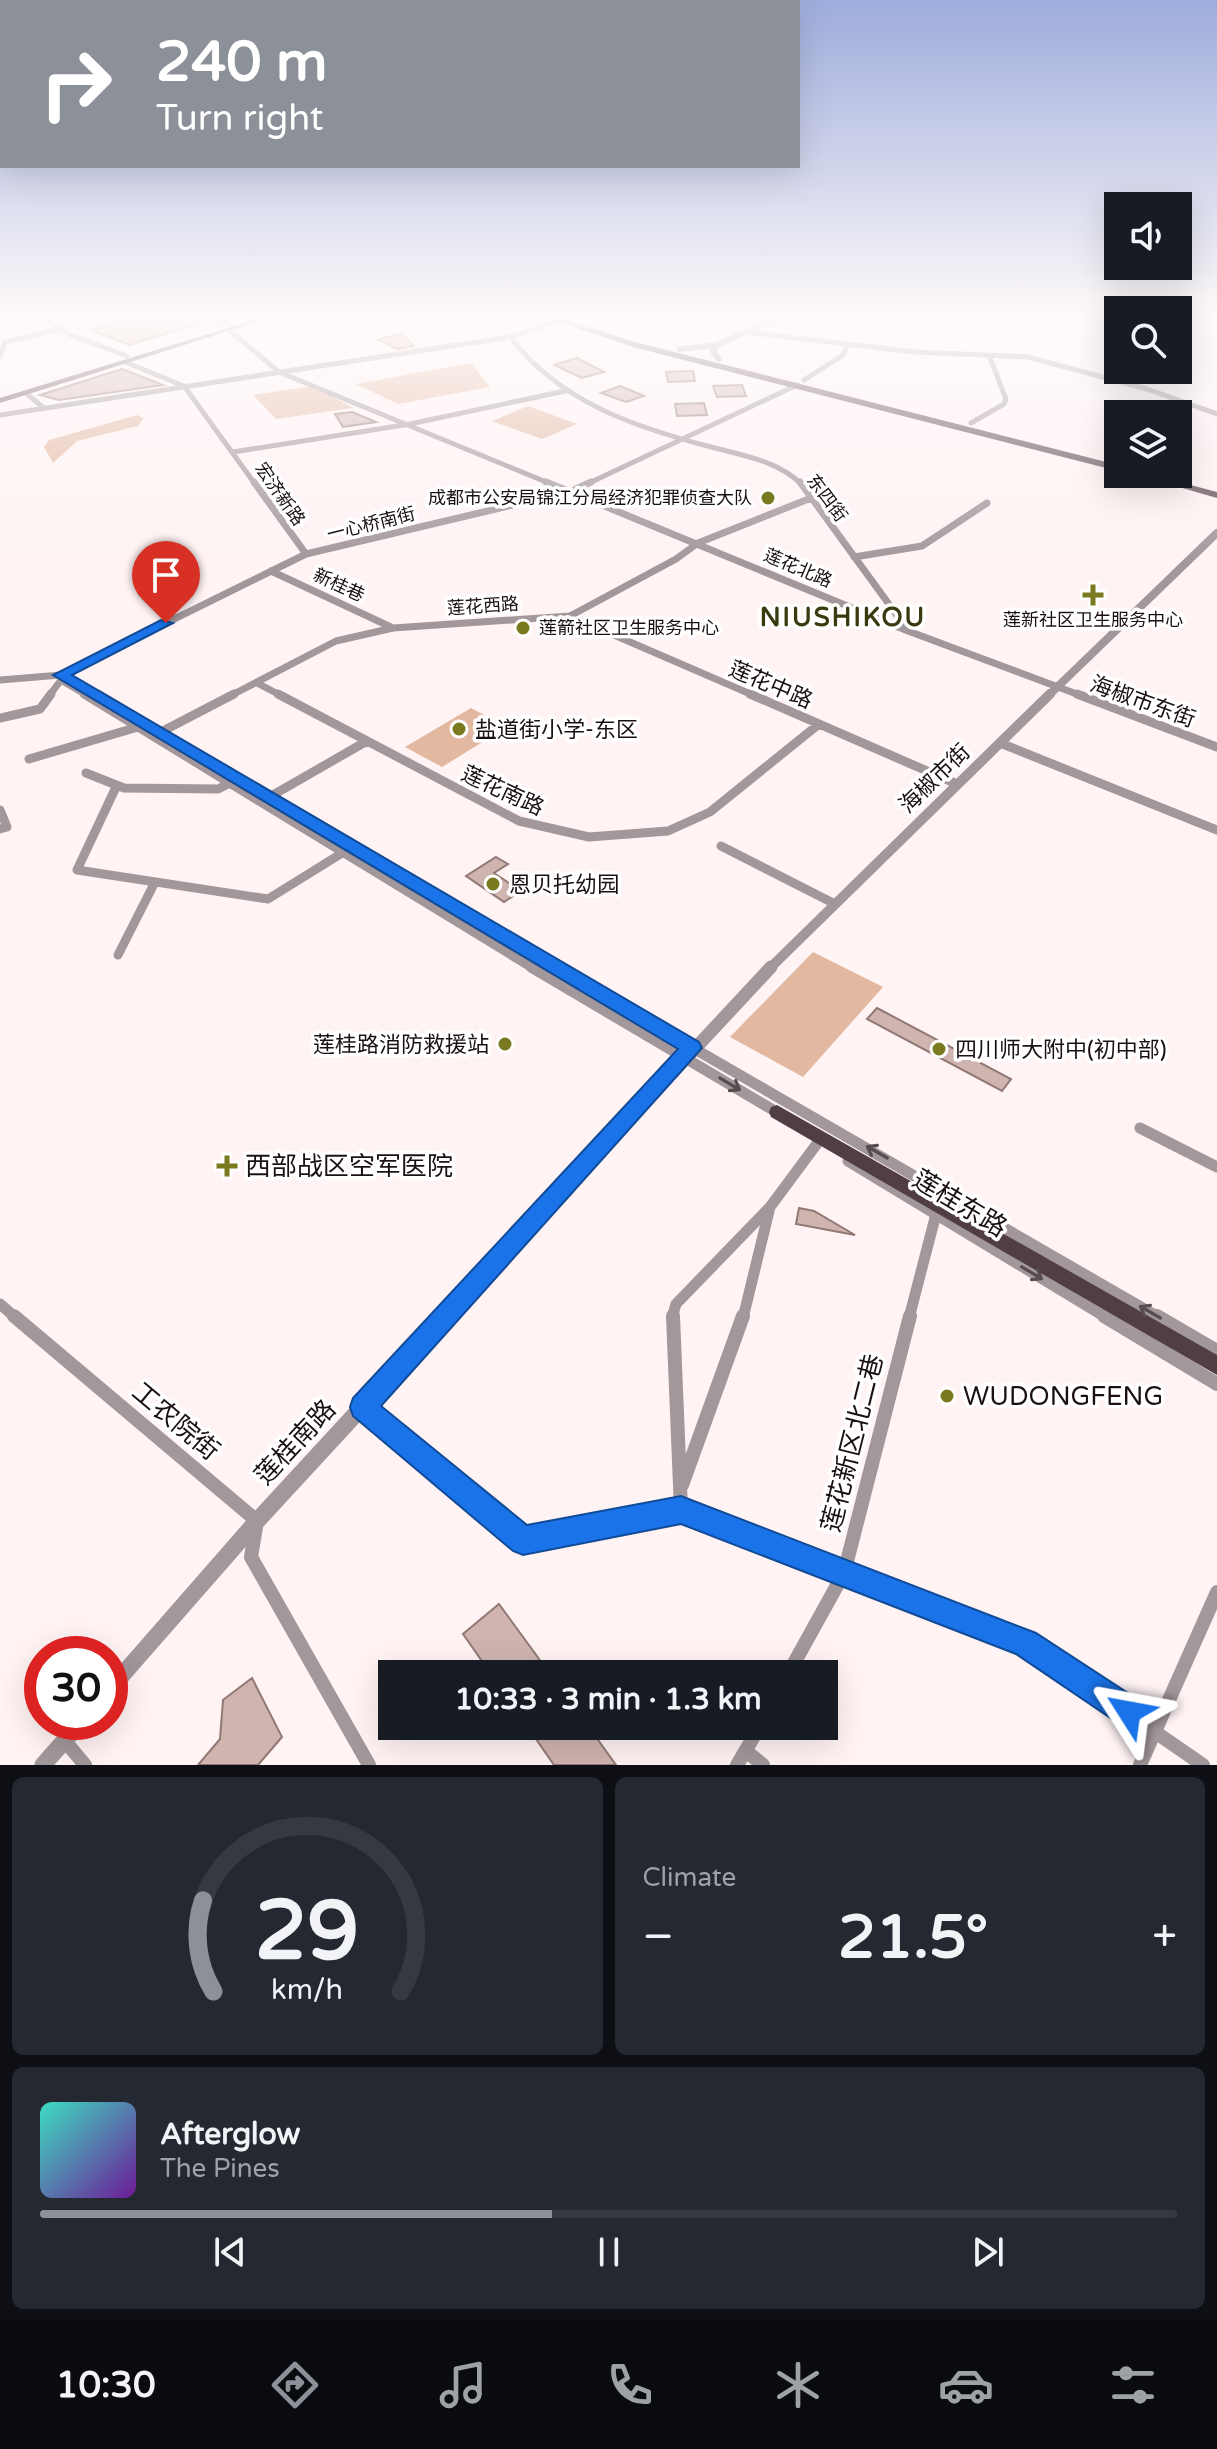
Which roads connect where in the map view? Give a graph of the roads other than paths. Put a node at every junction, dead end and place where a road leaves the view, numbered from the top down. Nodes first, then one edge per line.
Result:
1 (35, 400) edge
2 (93, 400) edge
3 (195, 400) edge
4 (350, 400) edge
5 (521, 400) edge
6 (588, 400) edge
7 (762, 400) edge
8 (868, 400) edge
9 (877, 400) edge
10 (1005, 400) edge
11 (1179, 400) edge
12 (44, 408) junction
13 (1217, 414) edge
14 (0, 415) edge
15 (971, 423) junction
16 (410, 424) junction
17 (682, 439) junction
18 (233, 452) junction
19 (1104, 457) edge
20 (1104, 464) edge
21 (1192, 480) edge
22 (1217, 486) edge
23 (1191, 488) edge
24 (572, 491) junction
25 (1217, 495) edge
26 (811, 498) junction
27 (987, 503) dead end
28 (1217, 533) edge
29 (698, 543) junction
30 (306, 554) junction
31 (854, 557) junction
32 (271, 571) junction
33 (570, 616) junction
34 (393, 628) junction
35 (908, 631) junction
36 (61, 677) junction
37 (0, 680) edge
38 (257, 683) junction
39 (1057, 689) junction
40 (0, 718) edge
41 (819, 724) junction
42 (138, 727) junction
43 (158, 734) junction
44 (367, 741) junction
45 (1000, 743) junction
46 (1217, 747) edge
47 (29, 759) dead end
48 (86, 773) dead end
49 (230, 783) junction
50 (957, 784) junction
51 (117, 785) junction
52 (271, 797) junction
53 (261, 802) junction
54 (0, 810) edge
55 (0, 829) edge
56 (1217, 830) edge
57 (353, 846) junction
58 (721, 846) dead end
59 (343, 852) junction
60 (155, 882) junction
61 (833, 903) junction
62 (118, 955) dead end
63 (688, 1052) junction
64 (777, 1112) junction
65 (1140, 1128) dead end
66 (819, 1141) junction
67 (1217, 1167) edge
68 (770, 1207) junction
69 (936, 1214) junction
70 (0, 1304) edge
71 (1217, 1351) edge
72 (1217, 1366) edge
73 (1217, 1384) edge
74 (363, 1407) junction
75 (680, 1489) junction
76 (681, 1510) junction
77 (257, 1521) junction
78 (844, 1573) junction
79 (1217, 1592) edge
80 (796, 1660) edge
81 (128, 1668) edge
82 (1155, 1730) junction
83 (752, 1740) edge
84 (65, 1741) joint
85 (746, 1751) junction
86 (43, 1765) edge
87 (85, 1765) edge
88 (369, 1765) edge
89 (737, 1765) edge
90 (763, 1765) edge
91 (1140, 1765) edge
92 (1203, 1765) edge

1 - 12 street
2 - 12 street
3 - 18 street, 宏济新路
4 - 16 street
5 - 16 street
6 - 17 street, 东四街
7 - 17 street, 一心桥南街
8 - 20 main road
9 - 15 main road
10 - 15 street
11 - 13 street
12 - 14 street
15 - 19 main road
16 - 18 street
16 - 24 street
17 - 24 street, 一心桥南街
17 - 26 street, 东四街
18 - 30 street, 宏济新路
21 - 22 main road
23 - 25 main road
24 - 29 street, 莲花北路
24 - 30 street, 一心桥南街
26 - 29 street, 莲花西路
26 - 31 street, 东四街
27 - 31 street
28 - 39 street, 海椒市街
29 - 33 street, 莲花西路
29 - 35 street, 莲花北路
30 - 32 street, 一心桥南街
31 - 35 street, 东四街
32 - 34 street, 新桂巷
32 - 36 street, 一心桥南街
33 - 34 street, 莲花西路
33 - 41 street, 莲花中路
34 - 38 street, 莲花西路
35 - 39 street, 莲花北路
36 - 37 street, 一心桥南街
36 - 40 street
36 - 42 street
36 - 43 street
38 - 43 street, 莲花西路
38 - 44 street, 莲花南路
39 - 45 street, 海椒市街
39 - 46 street, 海椒市东街
41 - 44 street, 莲花南路
41 - 50 street, 莲花中路
42 - 43 street
42 - 47 street
43 - 49 street
43 - 52 street
44 - 52 street
45 - 50 street, 海椒市街
45 - 56 street
48 - 51 street
49 - 51 street
49 - 53 street
50 - 61 street, 海椒市街
51 - 60 street
52 - 53 street
52 - 57 street
53 - 59 street
54 - 55 street
57 - 59 street
57 - 63 street
58 - 61 street
59 - 60 street
59 - 63 street
60 - 62 street
61 - 63 street, 海椒市街
63 -> 64 street, 莲桂东路
71 -> 63 street, 莲桂东路
63 - 74 street, 莲桂南路
64 - 66 street, 莲桂东路
64 - 72 highway
65 - 67 street
66 - 68 street
66 - 69 street, 莲桂东路
68 - 75 street
68 - 75 street
69 -> 73 street, 莲桂东路
69 - 78 street, 莲花新区北二巷
70 - 77 street, 工农院街
74 - 76 street
74 - 77 street, 莲桂南路
75 - 76 street
76 - 78 street
77 - 81 street, 莲桂南路
77 - 88 street
78 - 80 street, 莲花新区北二巷
78 - 82 street
79 - 82 street
82 - 91 street
82 - 92 street
83 - 85 street
84 - 86 street
84 - 87 street
85 - 89 street
85 - 90 street

